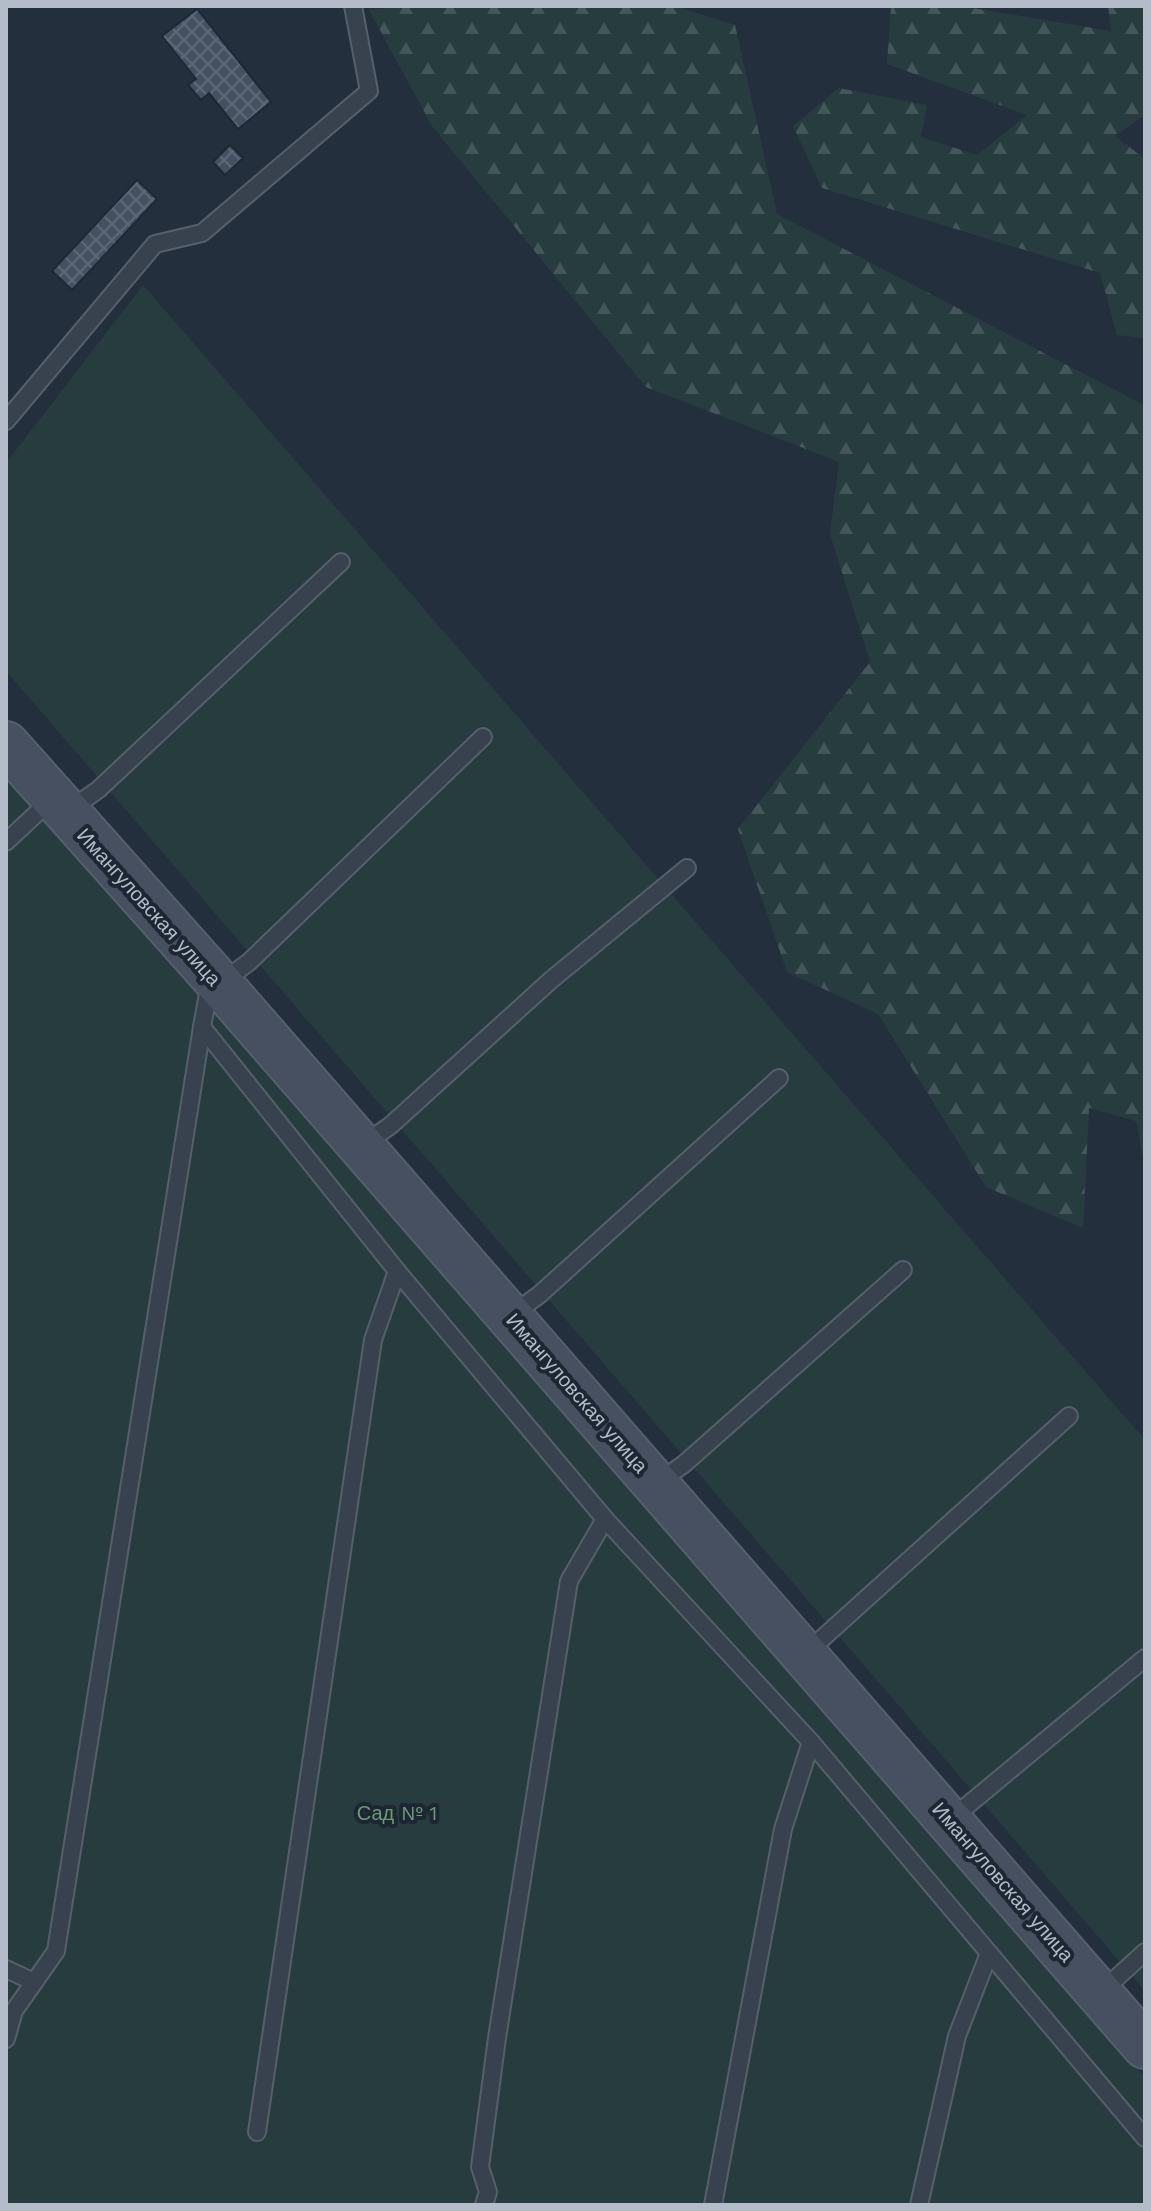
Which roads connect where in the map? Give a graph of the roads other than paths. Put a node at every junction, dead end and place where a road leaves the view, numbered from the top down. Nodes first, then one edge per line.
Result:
1 (353, 6) edge
2 (6, 421) edge
3 (341, 562) dead end
4 (483, 737) dead end
5 (6, 744) edge
6 (58, 807) junction
7 (6, 842) edge
8 (687, 868) dead end
9 (216, 980) junction
10 (202, 1027) junction
11 (779, 1078) dead end
12 (361, 1146) junction
13 (903, 1270) dead end
14 (397, 1271) junction
15 (510, 1316) junction
16 (1069, 1416) dead end
17 (656, 1483) junction
18 (605, 1519) junction
19 (804, 1654) junction
20 (1145, 1658) edge
21 (811, 1742) junction
22 (950, 1820) junction
23 (1145, 1952) edge
24 (988, 1956) junction
25 (6, 1969) edge
26 (34, 1982) junction
27 (1100, 1993) junction
28 (6, 2039) edge
29 (1145, 2046) edge
30 (257, 2132) dead end
31 (1145, 2138) edge
32 (484, 2205) edge
33 (713, 2205) edge
34 (919, 2205) edge

1 - 2 lane
3 - 6 lane
4 - 9 lane
5 - 6 street, Имангуловская улица
6 - 7 lane
6 - 9 street, Имангуловская улица
8 - 12 lane
9 - 10 lane
9 - 12 street, Имангуловская улица
10 - 14 lane
10 - 26 lane
11 - 15 lane
12 - 15 street, Имангуловская улица
13 - 17 lane
14 - 18 lane
14 - 30 lane
15 - 17 street, Имангуловская улица
16 - 19 lane
17 - 19 street, Имангуловская улица
18 - 21 lane
18 - 32 lane
19 - 22 street, Имангуловская улица
20 - 22 lane
21 - 24 lane
21 - 33 lane
22 - 27 street, Имангуловская улица
23 - 27 lane
24 - 31 lane
24 - 34 lane
25 - 26 lane
26 - 28 lane
27 - 29 street, Имангуловская улица

